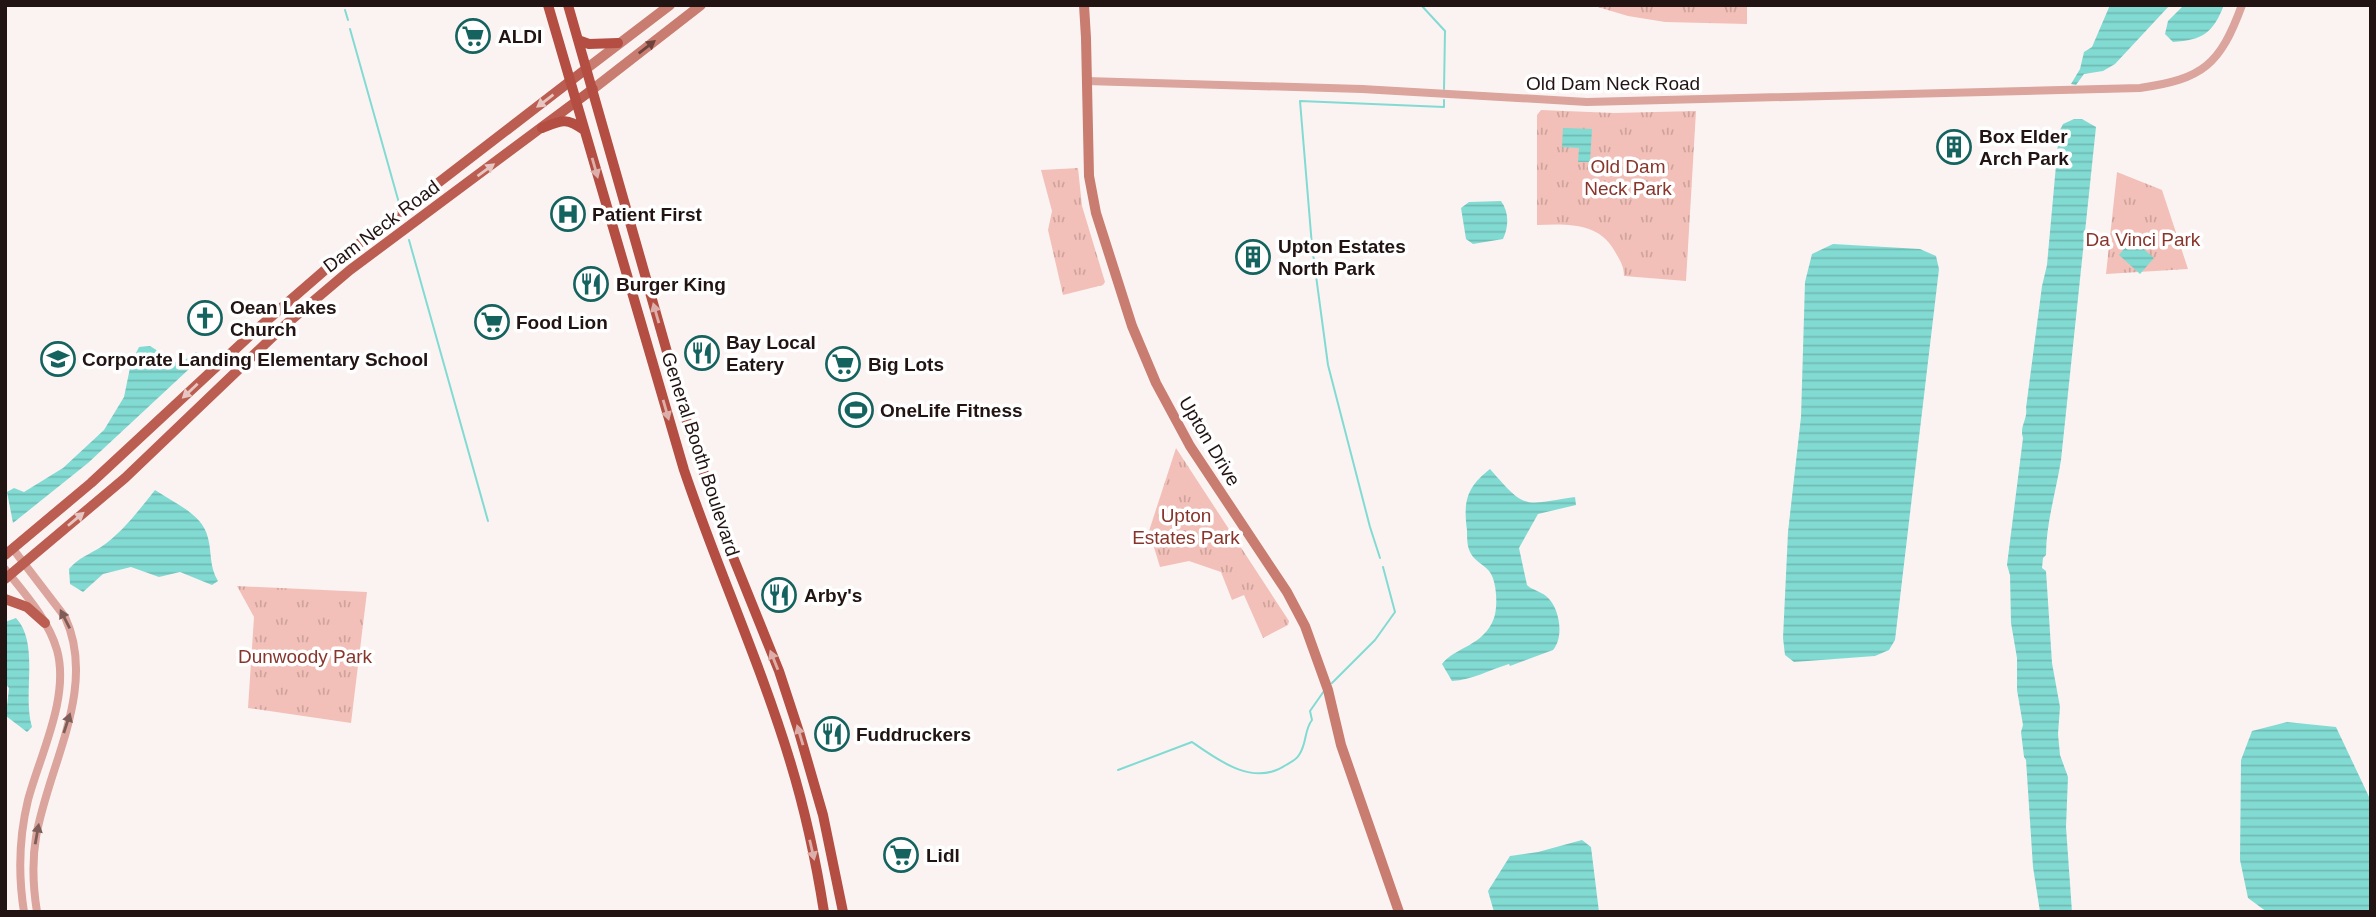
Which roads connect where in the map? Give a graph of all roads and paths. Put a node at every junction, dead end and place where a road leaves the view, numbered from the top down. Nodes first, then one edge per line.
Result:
1 (548, 5) edge
2 (569, 5) edge
3 (670, 5) edge
4 (701, 5) edge
5 (1084, 5) edge
6 (2242, 5) edge
7 (578, 40) junction
8 (618, 43) junction
9 (586, 69) junction
10 (1086, 81) junction
11 (569, 83) junction
12 (593, 89) junction
13 (575, 103) junction
14 (542, 128) junction
15 (584, 131) junction
16 (9, 552) edge
17 (24, 563) junction
18 (7, 574) edge
19 (5, 599) edge
20 (45, 623) junction
21 (24, 912) edge
22 (37, 912) edge
23 (824, 912) edge
24 (842, 912) edge
25 (1399, 912) edge

1 - 11 highway, General Booth Boulevard
2 - 7 highway, General Booth Boulevard
3 - 8 main road, Dam Neck Road
12 -> 4 main road, Dam Neck Road
5 - 10 main road, Upton Drive
6 - 10 street, Old Dam Neck Road
7 - 8 highway
7 - 9 highway, General Booth Boulevard
8 - 9 main road, Dam Neck Road
9 - 11 main road, Dam Neck Road
9 - 12 highway, General Booth Boulevard
10 - 25 main road, Upton Drive
11 - 13 highway, General Booth Boulevard
11 -> 16 main road, Dam Neck Road
12 - 13 main road, Dam Neck Road
24 -> 12 highway, General Booth Boulevard
13 - 14 main road, Dam Neck Road
13 - 15 highway, General Booth Boulevard
14 - 15 highway
17 -> 14 main road, Dam Neck Road
15 -> 23 highway, General Booth Boulevard
16 - 17 street
17 - 18 main road, Dam Neck Road
22 -> 17 street
18 - 20 street
19 - 20 main road
20 - 21 street

